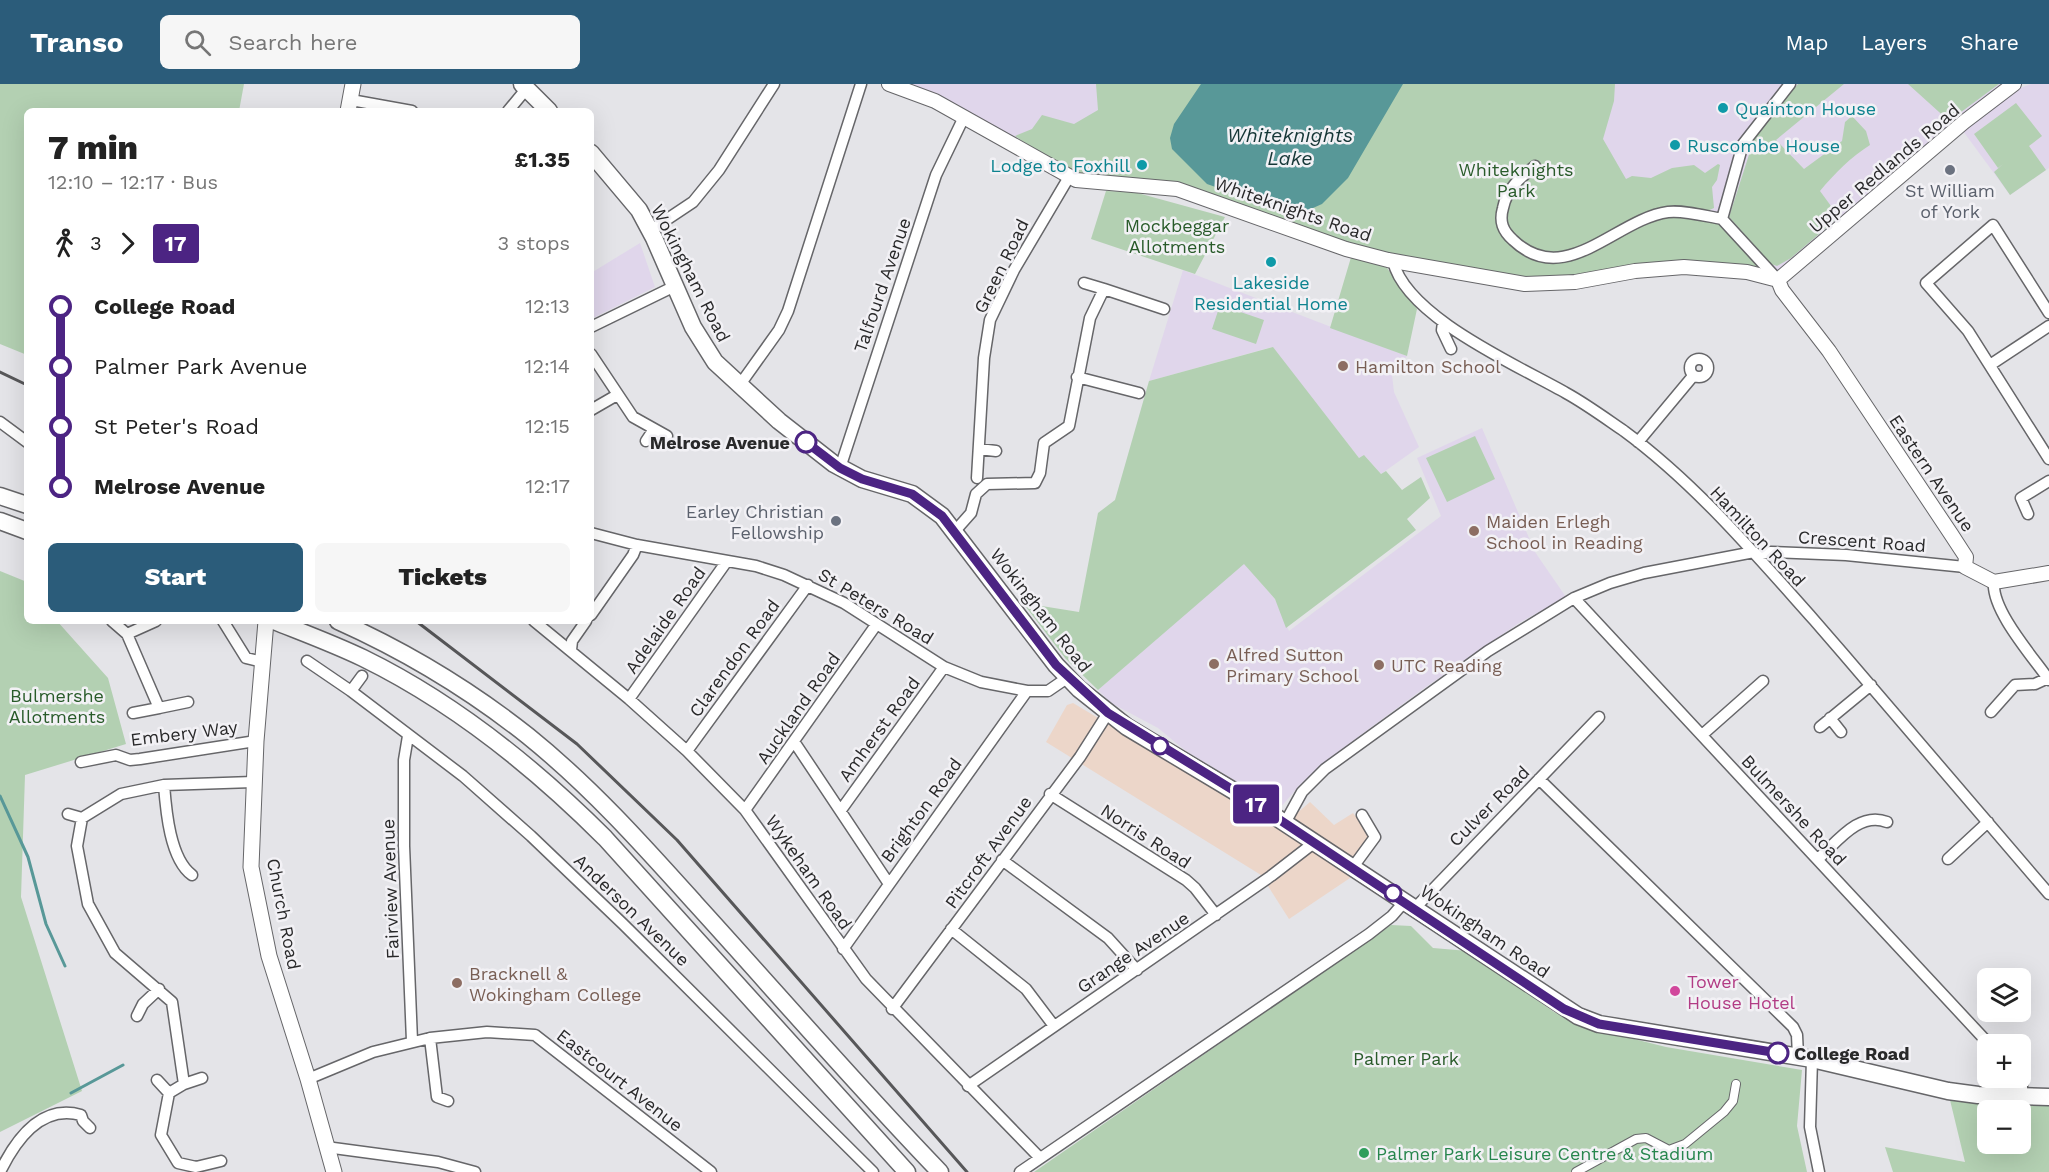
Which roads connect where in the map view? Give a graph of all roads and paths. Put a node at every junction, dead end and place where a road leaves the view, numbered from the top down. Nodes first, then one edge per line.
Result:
1 (353, 84) edge
2 (774, 84) edge
3 (861, 84) edge
4 (889, 84) edge
5 (1790, 84) edge
6 (2014, 84) edge
7 (524, 86) edge
8 (350, 106) edge
9 (375, 108) edge
10 (510, 108) edge
11 (546, 108) edge
12 (964, 117) junction
13 (594, 163) edge
14 (1535, 166) dead end
15 (1069, 177) junction
16 (1722, 219) junction
17 (651, 230) junction
18 (1393, 261) junction
19 (1778, 280) junction
20 (1084, 283) dead end
21 (675, 286) junction
22 (1104, 289) junction
23 (1164, 309) dead end
24 (2049, 313) edge
25 (1443, 322) junction
26 (594, 326) edge
27 (2049, 326) edge
28 (1451, 349) dead end
29 (594, 359) edge
30 (1990, 365) junction
31 (1693, 376) dead end
32 (1077, 377) junction
33 (740, 386) junction
34 (1138, 393) dead end
35 (617, 395) junction
36 (594, 408) edge
37 (0, 422) edge
38 (654, 429) junction
39 (667, 436) dead end
40 (24, 440) edge
41 (646, 441) dead end
42 (1638, 442) junction
43 (979, 449) junction
44 (996, 451) dead end
45 (2049, 459) edge
46 (840, 468) junction
47 (977, 478) dead end
48 (2049, 481) edge
49 (0, 496) edge
50 (24, 505) edge
51 (2028, 514) dead end
52 (0, 521) edge
53 (24, 530) edge
54 (955, 531) junction
55 (594, 535) edge
56 (637, 545) junction
57 (1755, 554) junction
58 (727, 561) junction
59 (1965, 567) junction
60 (2049, 573) edge
61 (1994, 582) junction
62 (808, 585) junction
63 (1574, 598) junction
64 (594, 611) edge
65 (115, 624) edge
66 (149, 624) edge
67 (225, 624) edge
68 (268, 624) edge
69 (344, 624) edge
70 (538, 624) edge
71 (584, 624) edge
72 (876, 625) junction
73 (127, 634) junction
74 (571, 650) junction
75 (307, 661) dead end
76 (263, 662) junction
77 (944, 667) junction
78 (362, 676) dead end
79 (1067, 678) junction
80 (2048, 679) edge
81 (1763, 681) dead end
82 (1871, 685) junction
83 (351, 691) junction
84 (1027, 692) junction
85 (629, 699) junction
86 (188, 702) dead end
87 (159, 708) junction
88 (1991, 712) dead end
89 (133, 713) dead end
90 (1108, 713) junction
91 (1599, 717) dead end
92 (1830, 718) junction
93 (1820, 727) dead end
94 (1841, 732) dead end
95 (1701, 735) junction
96 (408, 736) junction
97 (256, 741) junction
98 (795, 742) junction
99 (687, 751) junction
100 (81, 762) dead end
101 (1539, 779) junction
102 (253, 782) junction
103 (164, 785) junction
104 (1050, 794) junction
105 (745, 810) junction
106 (841, 810) junction
107 (68, 814) dead end
108 (1362, 815) dead end
109 (82, 818) junction
110 (1887, 822) dead end
111 (1988, 822) junction
112 (1285, 823) junction
113 (1315, 842) junction
114 (1818, 859) junction
115 (1948, 859) dead end
116 (1002, 860) junction
117 (1353, 867) junction
118 (192, 875) dead end
119 (889, 884) junction
120 (2049, 894) edge
121 (1410, 904) junction
122 (1216, 915) junction
123 (951, 929) junction
124 (843, 949) junction
125 (1137, 970) junction
126 (159, 989) junction
127 (892, 1009) junction
128 (137, 1016) dead end
129 (1054, 1026) junction
130 (1980, 1034) edge
131 (430, 1038) junction
132 (412, 1041) junction
133 (1805, 1058) junction
134 (202, 1078) dead end
135 (308, 1079) junction
136 (157, 1080) dead end
137 (184, 1084) junction
138 (1736, 1084) dead end
139 (968, 1086) junction
140 (2022, 1088) edge
141 (169, 1093) junction
142 (2022, 1097) junction
143 (2049, 1097) edge
144 (448, 1101) dead end
145 (90, 1128) dead end
146 (326, 1147) junction
147 (1043, 1156) junction
148 (215, 1166) edge
149 (1, 1167) edge
150 (334, 1172) edge
151 (475, 1172) edge
152 (711, 1172) edge
153 (873, 1172) edge
154 (907, 1172) edge
155 (940, 1172) edge
156 (1020, 1172) edge
157 (1576, 1172) edge
158 (1819, 1172) edge

1 - 8 main road
2 - 17 street
3 - 33 street
4 - 12 street, Whiteknights Road
5 - 16 street
6 - 19 street, Upper Redlands Road
7 - 10 street
7 - 11 main road
8 - 9 street
12 - 15 street, Whiteknights Road
12 - 46 street, Talfourd Avenue
13 - 17 main road, Wokingham Road
14 - 16 street
15 - 18 street, Whiteknights Road
15 - 43 street, Green Road
16 - 19 street
17 - 21 main road, Wokingham Road
18 - 19 street, Whiteknights Road
18 - 25 street, Hamilton Road
19 - 59 street, Eastern Avenue
20 - 22 street
21 - 26 street
21 - 33 main road, Wokingham Road
22 - 23 street
22 - 32 street
24 - 30 street
25 - 28 street
25 - 42 street, Hamilton Road
27 - 30 street
29 - 35 street
30 - 45 street
31 - 42 street
32 - 34 street
32 - 54 street
33 - 46 main road, Wokingham Road
35 - 36 street
35 - 38 street
37 - 40 street
38 - 39 street
38 - 41 street
42 - 57 street, Hamilton Road
43 - 44 street
43 - 47 street, Green Road
46 - 54 main road, Wokingham Road
48 - 51 street
49 - 50 main road
52 - 53 main road
54 - 79 main road, Wokingham Road
55 - 56 street, St Peters Road
56 - 58 street, St Peters Road
56 - 64 street
57 - 59 street, Crescent Road
57 - 63 street, Crescent Road
57 - 82 street, Hamilton Road
58 - 62 street, St Peters Road
58 - 85 street, Adelaide Road
59 - 61 street
60 - 61 street
61 - 80 street
62 - 72 street, St Peters Road
62 - 99 street, Clarendon Road
63 - 95 street, Bulmershe Road
63 - 112 street, Crescent Road
65 - 73 street
66 - 73 street
67 - 76 street
68 - 76 main road, Church Road
68 - 154 main road
69 - 155 main road
70 - 74 street, Wykeham Road
71 - 74 street
72 - 77 street, St Peters Road
72 - 98 street, Auckland Road
73 - 87 street
74 - 85 street, Wykeham Road
75 - 83 street, Anderson Avenue
76 - 97 main road, Church Road
77 - 84 street, St Peters Road
77 - 106 street, Amherst Road
78 - 83 street
79 - 84 street, St Peters Road
79 - 90 main road, Wokingham Road
80 - 88 street
81 - 95 street
82 - 92 street
82 - 111 street, Hamilton Road
83 - 96 street, Anderson Avenue
84 - 119 street, Brighton Road
85 - 99 street, Wykeham Road
86 - 87 street
87 - 89 street
90 - 104 street, Pitcroft Avenue
90 - 112 main road, Wokingham Road
91 - 101 street, Culver Road
92 - 93 street
92 - 94 street
95 - 114 street, Bulmershe Road
96 - 132 street, Fairview Avenue
96 - 153 street, Anderson Avenue
97 - 100 street, Embery Way
97 - 102 main road, Church Road
98 - 105 street, Auckland Road
98 - 106 street
99 - 105 street, Wykeham Road
101 - 121 street, Culver Road
101 - 133 street
102 - 103 street
102 - 135 main road, Church Road
103 - 109 street
103 - 118 street
104 - 116 street, Pitcroft Avenue
104 - 122 street, Norris Road
105 - 124 street, Wykeham Road
106 - 119 street
107 - 109 street
108 - 117 street
109 - 126 street
110 - 114 street
111 - 115 street
111 - 120 street, Hamilton Road
112 - 113 main road, Wokingham Road
113 - 117 main road, Wokingham Road
113 - 122 street, Grange Avenue
114 - 130 street, Bulmershe Road
116 - 123 street, Pitcroft Avenue
116 - 125 street
117 - 121 main road, Wokingham Road
119 - 124 street, Brighton Road
121 - 133 main road, Wokingham Road
121 - 147 street, Culver Road
122 - 125 street, Grange Avenue
123 - 127 street, Pitcroft Avenue
123 - 129 street
124 - 127 street, Wykeham Road
125 - 129 street, Grange Avenue
126 - 128 street
126 - 137 street
127 - 139 street, Wykeham Road
129 - 139 street, Grange Avenue
131 - 132 street, Eastcourt Avenue
131 - 144 street
131 - 152 street, Eastcourt Avenue
132 - 135 street, Eastcourt Avenue
133 - 142 main road, Wokingham Road
133 - 158 street
134 - 137 street
135 - 146 main road, Church Road
136 - 141 street
137 - 141 street
138 - 157 street
139 - 147 street, Wykeham Road
140 - 142 street
141 - 148 street
142 - 143 main road, Wokingham Road
145 - 149 street
146 - 150 main road, Church Road
146 - 151 street
147 - 156 street, Culver Road

